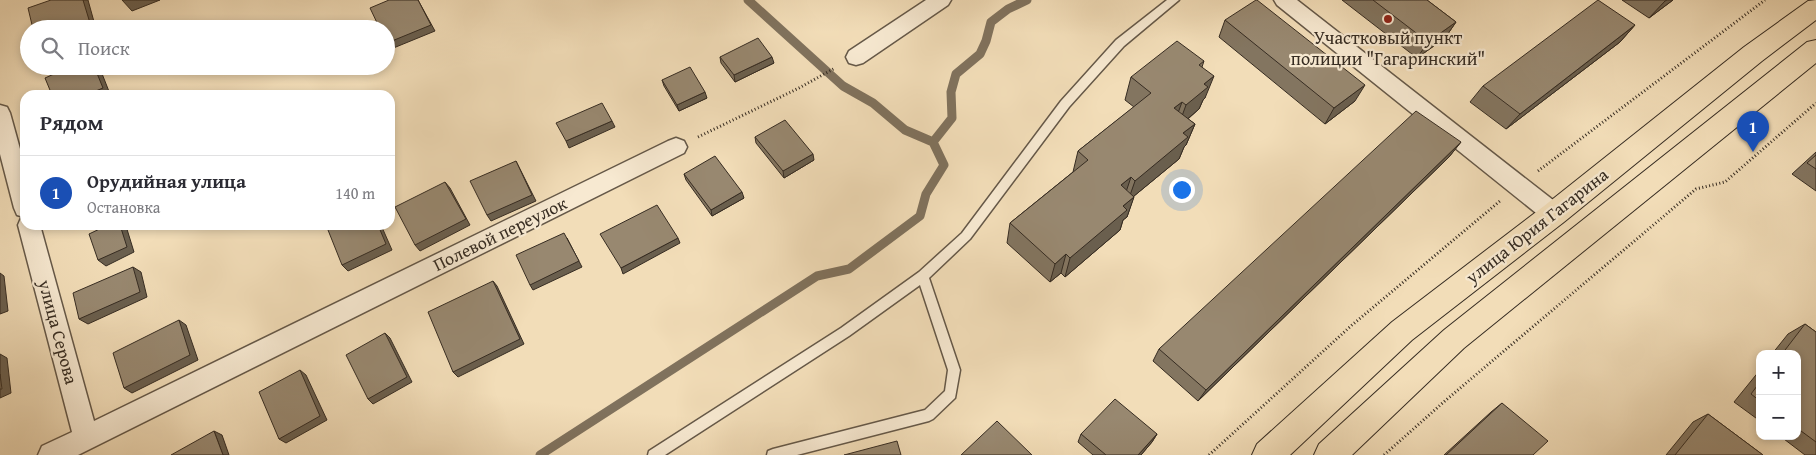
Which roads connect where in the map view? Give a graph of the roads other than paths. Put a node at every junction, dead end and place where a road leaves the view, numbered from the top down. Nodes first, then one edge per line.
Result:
1 (941, 0) edge
2 (1174, 0) edge
3 (1284, 0) edge
4 (1816, 7) edge
5 (1816, 49) edge
6 (856, 57) road end
7 (0, 113) edge
8 (676, 147) road end
9 (20, 189) edge
10 (1554, 214) junction
11 (31, 230) edge
12 (923, 276) junction
13 (86, 438) junction
14 (51, 455) edge
15 (654, 455) edge
16 (774, 455) edge
17 (1268, 455) edge
18 (1330, 455) edge

1 - 6 street
2 - 12 lane
3 - 10 street
4 - 10 main road, улица Юрия Гагарина
5 - 18 main road, улица Юрия Гагарина
7 - 9 street
8 - 13 street, Полевой переулок
10 - 17 main road, улица Юрия Гагарина
11 - 13 street, улица Серова
12 - 15 lane
12 - 16 lane
13 - 14 street, Полевой переулок

